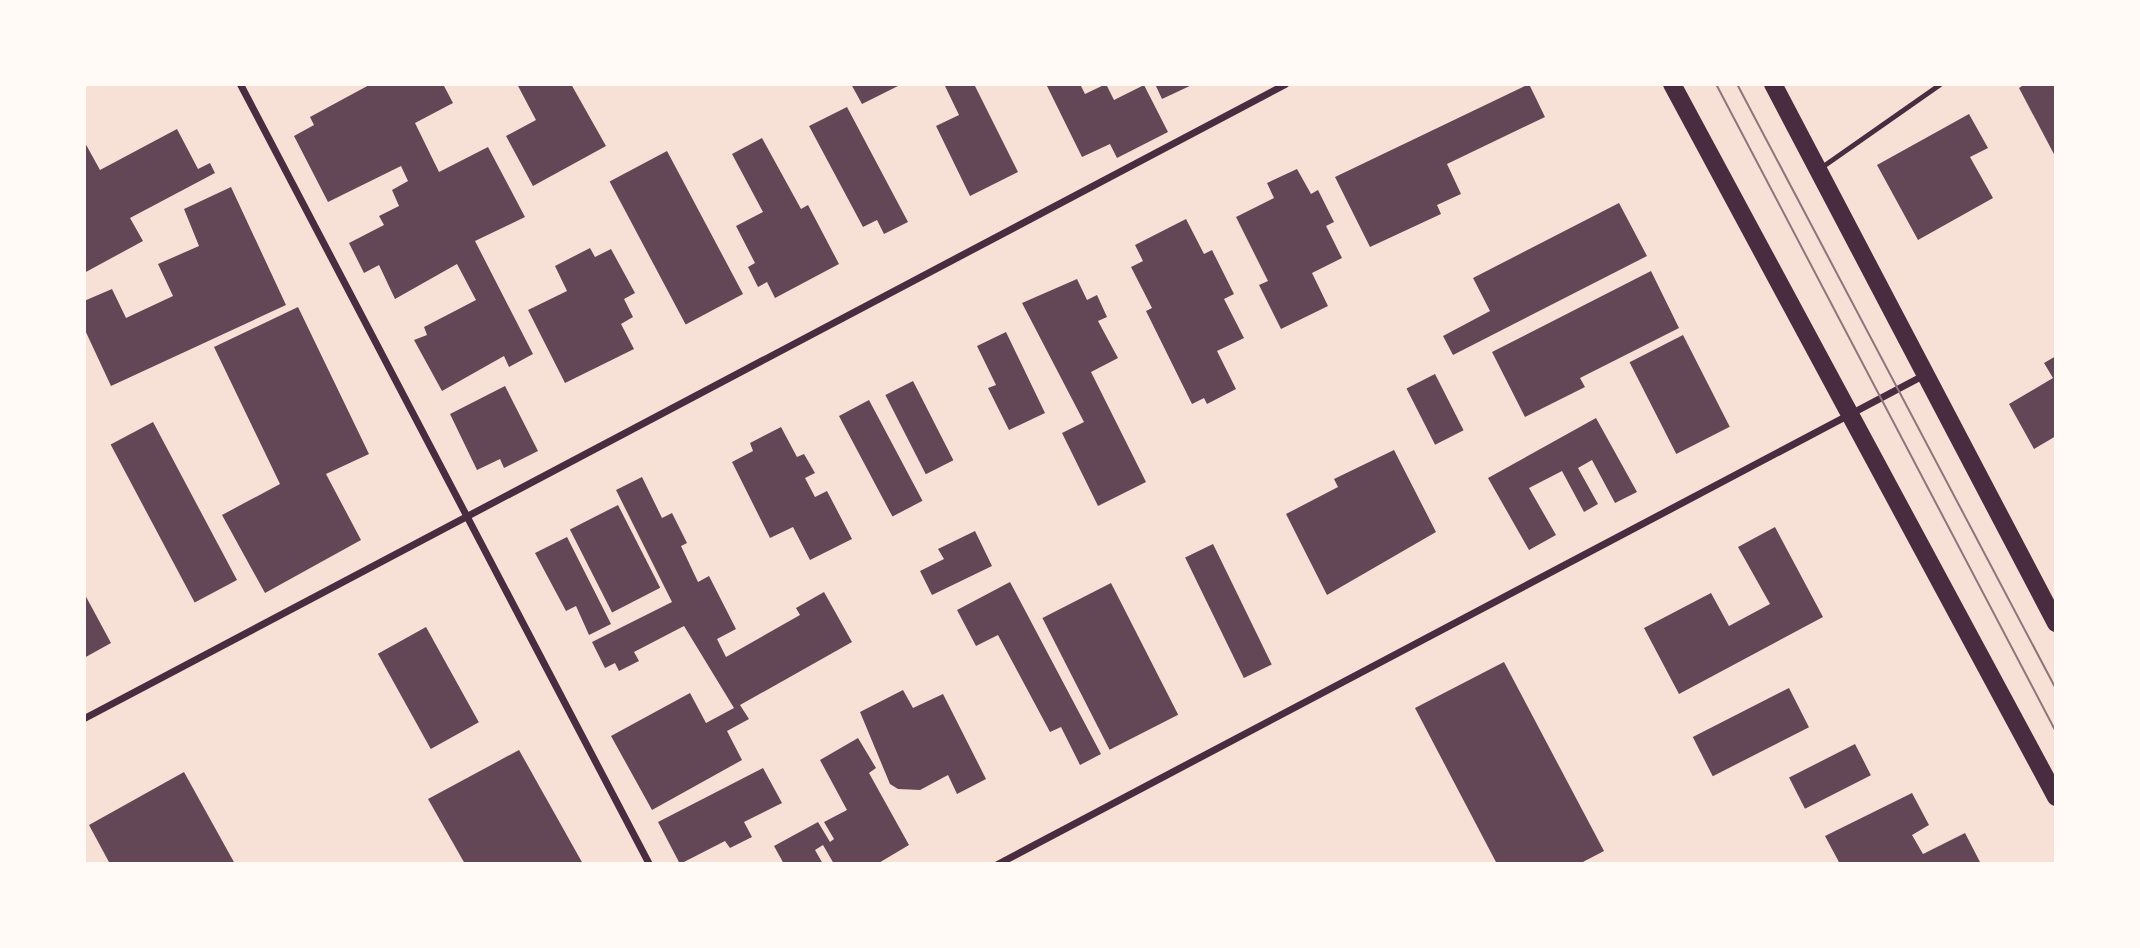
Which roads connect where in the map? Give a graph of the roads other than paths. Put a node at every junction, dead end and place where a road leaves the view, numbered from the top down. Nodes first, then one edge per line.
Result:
1 (240, 84) edge
2 (1285, 84) edge
3 (1672, 84) edge
4 (1773, 84) edge
5 (1940, 84) edge
6 (1818, 170) junction
7 (1925, 374) junction
8 (1850, 414) junction
9 (469, 517) junction
10 (2056, 623) edge
11 (84, 718) edge
12 (2056, 797) edge
13 (649, 864) edge
14 (997, 864) edge

1 - 9 street
2 - 9 street
3 - 8 main road
4 - 6 main road
5 - 6 lane
6 - 7 main road
7 - 8 street
7 - 10 main road
8 - 12 main road
8 - 14 street
9 - 11 street
9 - 13 street

